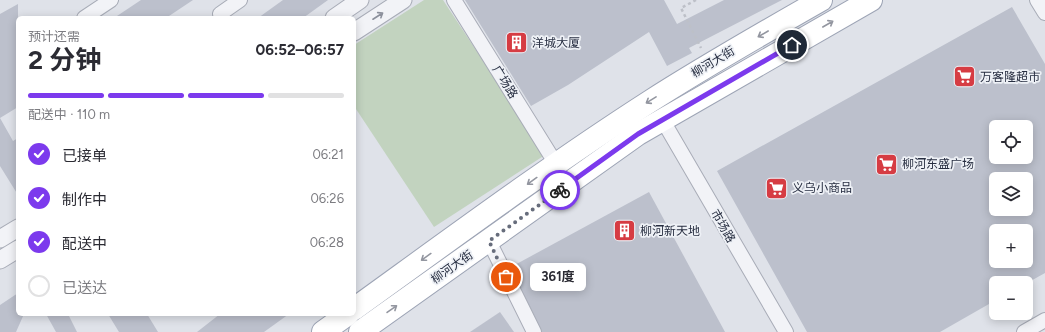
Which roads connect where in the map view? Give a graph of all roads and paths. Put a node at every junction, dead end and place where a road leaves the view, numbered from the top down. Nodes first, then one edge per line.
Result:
1 (111, 0) edge
2 (222, 0) edge
3 (240, 0) edge
4 (360, 0) edge
5 (403, 0) edge
6 (454, 0) edge
7 (696, 0) edge
8 (821, 0) edge
9 (871, 0) edge
10 (1038, 0) edge
11 (1045, 13) edge
12 (87, 16) edge
13 (220, 16) edge
14 (337, 16) edge
15 (356, 31) edge
16 (710, 64) junction
17 (662, 119) junction
18 (556, 164) junction
19 (16, 229) edge
20 (0, 239) edge
21 (489, 241) junction
22 (16, 250) edge
23 (0, 260) edge
24 (356, 308) edge
25 (345, 316) edge
26 (1045, 320) edge
27 (323, 332) edge
28 (360, 332) edge
29 (534, 332) edge
30 (786, 332) edge
31 (1024, 332) edge

1 - 12 street
2 - 13 street
3 - 13 street
4 - 14 street
15 -> 5 street
6 - 18 street, 广场路
7 - 16 path
8 -> 16 main road, 柳河大街
17 -> 9 main road, 柳河大街
10 - 11 street
16 -> 18 main road, 柳河大街
17 - 21 main road, 柳河大街
17 - 30 street, 市场路
18 -> 24 main road, 柳河大街
19 - 20 street
28 -> 21 main road, 柳河大街
21 - 29 street
22 - 23 street
25 - 27 main road
26 - 31 street

